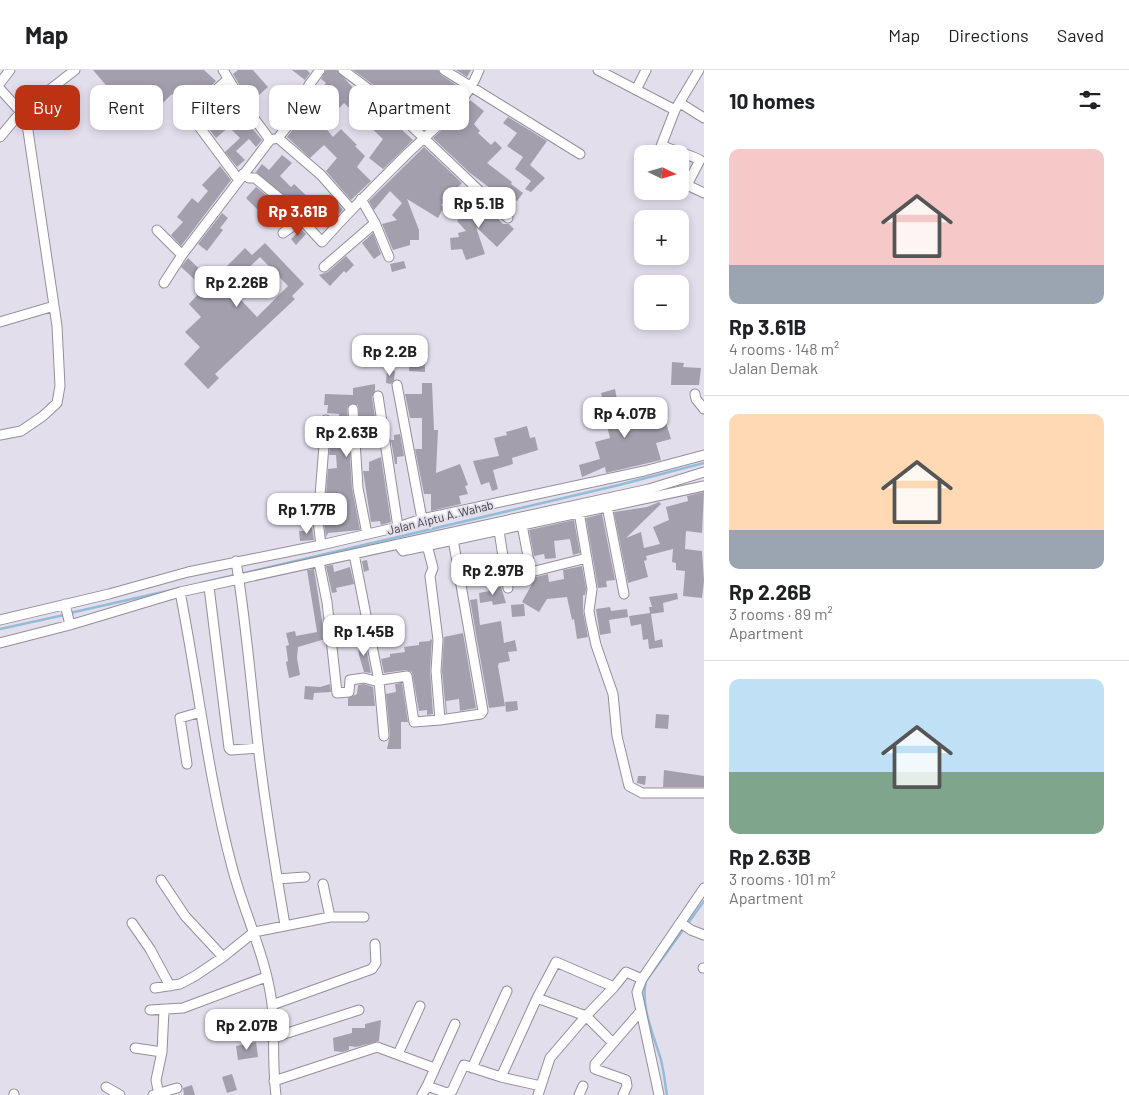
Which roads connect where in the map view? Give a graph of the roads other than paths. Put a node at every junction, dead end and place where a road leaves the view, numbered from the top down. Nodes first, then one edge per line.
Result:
1 (10, 70) edge
2 (75, 70) edge
3 (223, 70) edge
4 (320, 70) edge
5 (343, 70) edge
6 (444, 70) edge
7 (479, 70) edge
8 (598, 70) edge
9 (646, 70) edge
10 (699, 70) edge
11 (228, 79) junction
12 (0, 83) edge
13 (56, 85) edge
14 (472, 88) junction
15 (0, 89) edge
16 (636, 90) junction
17 (15, 105) edge
18 (678, 106) junction
19 (704, 118) edge
20 (15, 119) edge
21 (28, 130) edge
22 (0, 137) edge
23 (424, 137) junction
24 (274, 139) junction
25 (662, 145) edge
26 (580, 154) dead end
27 (689, 155) edge
28 (241, 176) junction
29 (689, 176) edge
30 (689, 186) edge
31 (704, 193) edge
32 (361, 199) junction
33 (351, 209) junction
34 (508, 218) dead end
35 (301, 220) junction
36 (375, 223) junction
37 (157, 230) dead end
38 (283, 233) dead end
39 (182, 255) junction
40 (389, 257) dead end
41 (324, 266) dead end
42 (164, 283) dead end
43 (54, 306) junction
44 (0, 322) edge
45 (397, 385) dead end
46 (695, 394) dead end
47 (378, 396) dead end
48 (353, 408) dead end
49 (704, 409) edge
50 (326, 420) dead end
51 (0, 434) edge
52 (704, 455) edge
53 (665, 467) junction
54 (704, 472) edge
55 (670, 485) junction
56 (704, 486) edge
57 (607, 506) junction
58 (579, 512) junction
59 (422, 519) junction
60 (522, 525) junction
61 (398, 527) junction
62 (499, 531) junction
63 (367, 534) junction
64 (453, 540) junction
65 (398, 544) junction
66 (321, 545) junction
67 (428, 546) junction
68 (354, 554) junction
69 (587, 558) junction
70 (236, 562) junction
71 (319, 562) junction
72 (239, 577) junction
73 (209, 587) junction
74 (508, 588) dead end
75 (180, 592) junction
76 (624, 594) dead end
77 (66, 605) junction
78 (0, 620) edge
79 (70, 623) junction
80 (0, 643) edge
81 (379, 681) junction
82 (201, 712) junction
83 (440, 720) junction
84 (384, 736) dead end
85 (258, 748) junction
86 (187, 764) dead end
87 (704, 793) edge
88 (306, 877) dead end
89 (277, 879) junction
90 (161, 880) dead end
91 (324, 884) dead end
92 (704, 888) edge
93 (330, 917) junction
94 (364, 917) dead end
95 (132, 923) dead end
96 (682, 923) junction
97 (286, 926) junction
98 (254, 932) junction
99 (704, 935) edge
100 (375, 944) dead end
101 (223, 957) junction
102 (266, 977) junction
103 (642, 979) junction
104 (170, 986) junction
105 (614, 987) junction
106 (155, 988) dead end
107 (507, 991) dead end
108 (537, 998) junction
109 (272, 1005) junction
110 (420, 1006) dead end
111 (150, 1010) dead end
112 (164, 1010) junction
113 (360, 1010) dead end
114 (640, 1012) junction
115 (586, 1016) junction
116 (455, 1024) dead end
117 (272, 1038) junction
118 (613, 1043) junction
119 (135, 1048) dead end
120 (162, 1052) junction
121 (398, 1054) junction
122 (434, 1068) junction
123 (472, 1068) junction
124 (501, 1076) junction
125 (274, 1081) junction
126 (426, 1086) junction
127 (582, 1086) dead end
128 (106, 1087) dead end
129 (177, 1088) dead end
130 (539, 1091) edge
131 (157, 1094) edge
132 (120, 1095) edge
133 (276, 1095) edge
134 (422, 1095) edge
135 (579, 1095) edge
136 (623, 1095) edge
137 (659, 1095) edge

1 - 12 street
2 - 13 street
3 - 11 street
4 - 24 street
5 - 23 street
6 - 14 street
7 - 14 street
8 - 16 street
9 - 16 street
10 - 18 street
11 - 24 street
11 - 28 street
14 - 23 street
14 - 26 street
15 - 17 street
16 - 18 street
18 - 19 street
18 - 25 street
20 - 22 street
21 - 43 street
23 - 32 street
23 - 34 street
24 - 28 street
24 - 33 street
27 - 29 street
28 - 35 street
28 - 39 street
30 - 31 street
32 - 33 street
32 - 36 street
33 - 35 street
35 - 38 street
36 - 40 street
36 - 41 street
37 - 39 street
39 - 42 street
43 - 44 street
43 - 51 street
45 - 59 street
46 - 49 street
47 - 61 street
48 - 63 street
50 - 66 street
52 - 53 street, Jalan Aiptu A. Wahab
53 - 55 street
53 - 59 street, Jalan Aiptu A. Wahab
54 - 55 street
55 - 56 street
55 - 57 street
55 - 65 street
57 - 58 street
57 - 76 street
58 - 60 street
58 - 69 street
59 - 61 street, Jalan Aiptu A. Wahab
60 - 62 street
60 - 69 street
61 - 63 street, Jalan Aiptu A. Wahab
62 - 64 street
62 - 74 street
63 - 66 street, Jalan Aiptu A. Wahab
64 - 67 street
64 - 83 street
65 - 67 street
65 - 68 street
66 - 70 street, Jalan Aiptu A. Wahab
67 - 83 street
68 - 71 street
68 - 81 street
69 - 87 street
70 - 72 street
70 - 77 street, Jalan Aiptu A. Wahab
71 - 72 street
71 - 81 street
72 - 73 street
72 - 85 street
73 - 75 street
73 - 85 street
75 - 79 street
75 - 82 street
77 - 78 street, Jalan Aiptu A. Wahab
77 - 79 street
79 - 80 street
81 - 83 street
81 - 84 street
82 - 86 street
82 - 98 street
85 - 89 street
88 - 89 street
89 - 97 street
90 - 101 street
91 - 93 street
92 - 96 street
93 - 94 street
93 - 97 street
95 - 104 street
96 - 99 street
96 - 103 street
97 - 98 street
98 - 101 street
98 - 102 street
100 - 109 street
101 - 104 street
102 - 109 street
102 - 112 street
103 - 105 street
103 - 114 street
104 - 106 street
105 - 108 street
105 - 115 street
107 - 123 street
108 - 115 street
108 - 124 street
109 - 117 street
110 - 121 street
111 - 112 street
112 - 120 street
113 - 117 street
114 - 118 street
114 - 137 street
115 - 118 street
115 - 130 street
116 - 122 street
117 - 125 street
118 - 136 street
119 - 120 street
120 - 131 street
121 - 122 street
121 - 125 street
122 - 126 street
123 - 124 street
123 - 126 street
124 - 130 street
125 - 133 street
126 - 134 street
127 - 135 street
128 - 132 street
129 - 131 street

